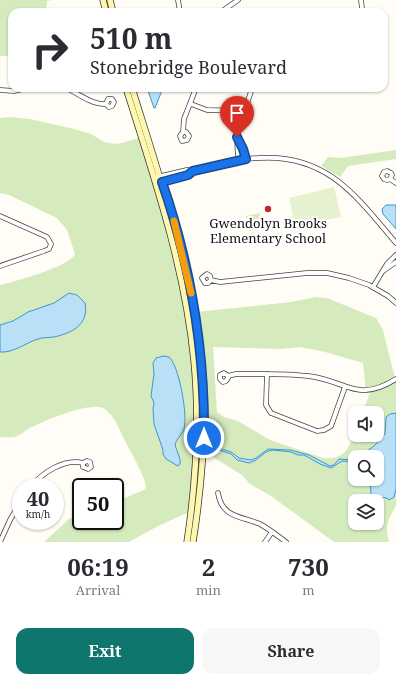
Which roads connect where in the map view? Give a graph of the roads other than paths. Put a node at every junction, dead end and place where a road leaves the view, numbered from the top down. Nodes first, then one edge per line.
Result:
1 (238, 0) edge
2 (228, 7) edge
3 (74, 92) edge
4 (127, 92) edge
5 (133, 92) edge
6 (195, 92) edge
7 (250, 92) edge
8 (106, 104) dead end
9 (191, 104) junction
10 (243, 111) junction
11 (183, 132) dead end
12 (237, 137) junction
13 (246, 159) junction
14 (239, 161) junction
15 (390, 179) dead end
16 (158, 180) junction
17 (396, 183) edge
18 (0, 216) edge
19 (396, 243) edge
20 (396, 255) edge
21 (396, 262) edge
22 (0, 266) edge
23 (382, 272) junction
24 (211, 280) dead end
25 (374, 287) junction
26 (396, 303) edge
27 (267, 374) junction
28 (228, 376) dead end
29 (396, 379) edge
30 (345, 387) junction
31 (83, 463) dead end
32 (39, 478) edge
33 (218, 493) dead end
34 (12, 517) edge
35 (272, 532) junction
36 (0, 542) edge
37 (187, 542) edge
38 (193, 542) edge
39 (265, 542) edge
40 (286, 542) edge

1 - 2 street
3 - 8 street
4 - 16 main road
5 - 16 main road
6 - 9 street
7 - 10 street
9 - 10 street
9 - 11 street
10 - 12 street
12 - 13 street
12 - 14 street
13 - 14 street
13 - 19 street
14 - 16 street
15 - 17 street
16 - 37 main road
16 - 38 main road
18 - 22 street
20 - 23 street
21 - 23 street
23 - 25 street
24 - 25 street
25 - 26 street
27 - 28 street
27 - 30 street
27 - 30 street
29 - 30 street
31 - 32 street
33 - 35 street
34 - 36 street
35 - 39 street
35 - 40 street

